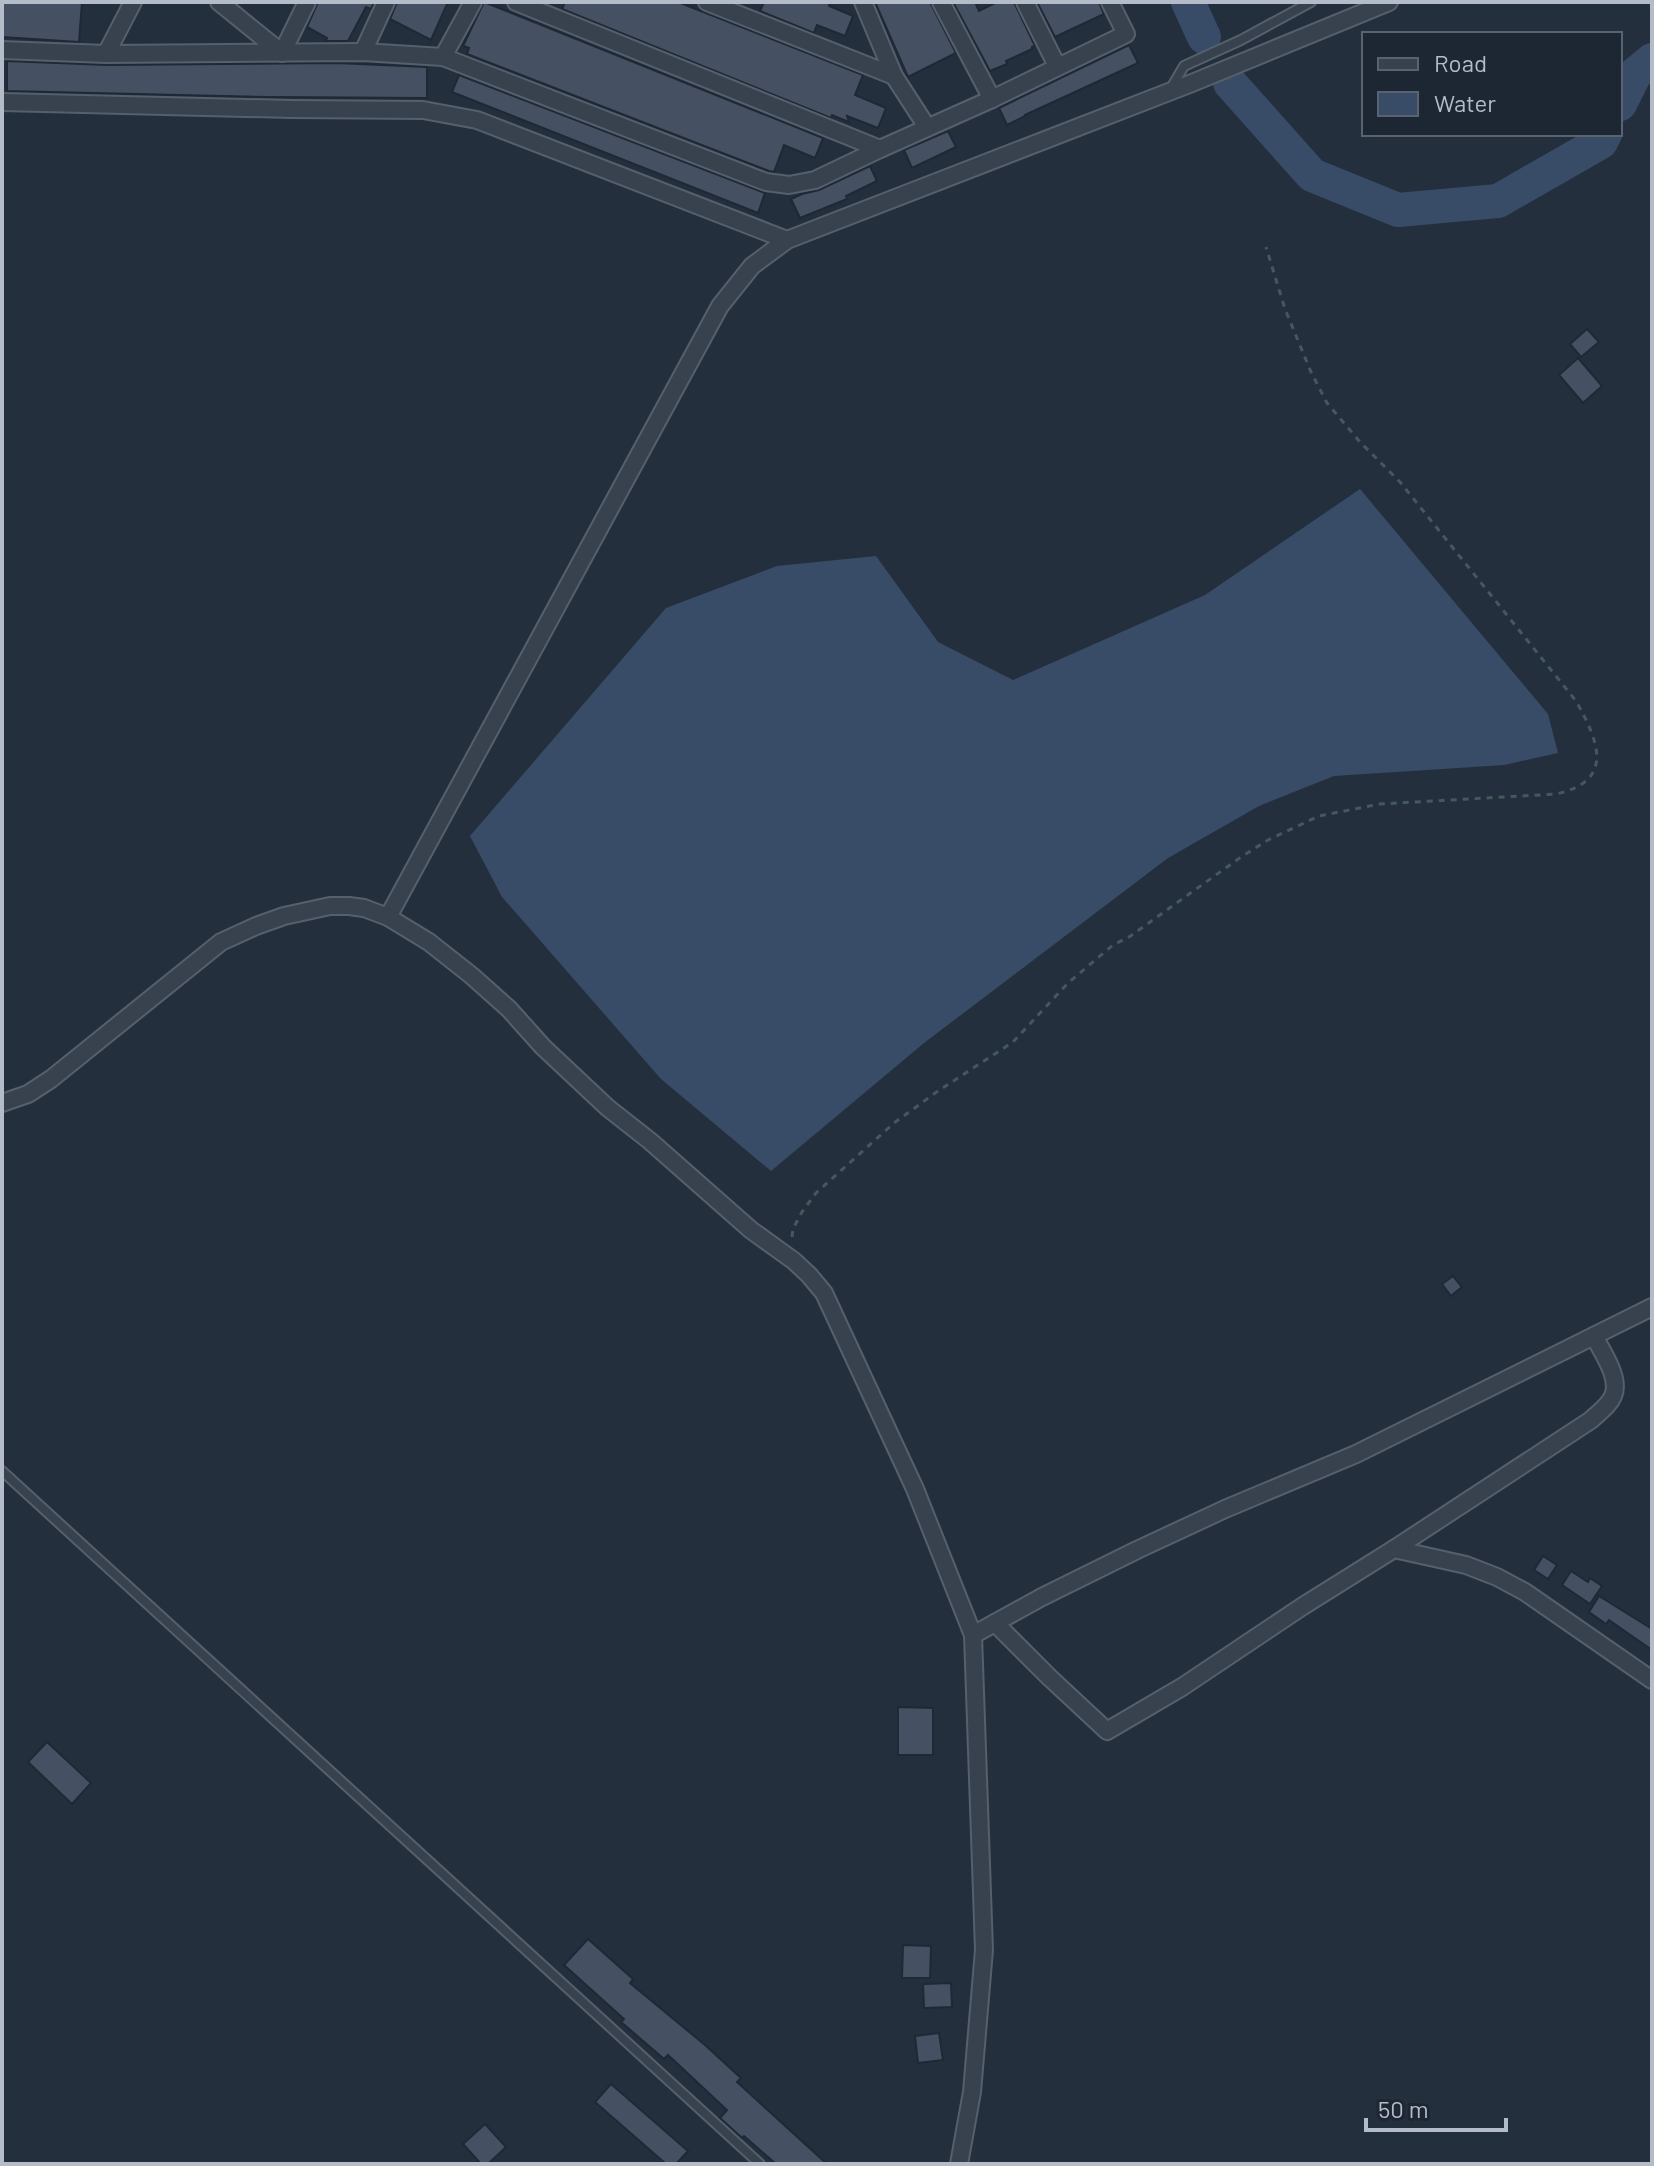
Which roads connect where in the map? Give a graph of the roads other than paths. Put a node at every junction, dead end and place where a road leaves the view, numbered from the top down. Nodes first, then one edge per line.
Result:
1 (133, 2) edge
2 (221, 2) edge
3 (307, 2) edge
4 (386, 2) edge
5 (473, 2) edge
6 (516, 2) edge
7 (707, 2) edge
8 (863, 2) edge
9 (941, 2) edge
10 (1025, 2) edge
11 (1110, 2) edge
12 (1311, 2) edge
13 (1389, 2) edge
14 (2, 50) edge
15 (363, 52) junction
16 (282, 53) junction
17 (106, 54) junction
18 (443, 57) junction
19 (1057, 66) junction
20 (894, 76) junction
21 (1168, 92) junction
22 (992, 99) junction
23 (2, 102) edge
24 (927, 127) junction
25 (880, 149) junction
26 (787, 240) junction
27 (388, 917) junction
28 (2, 1103) edge
29 (1652, 1307) edge
30 (1594, 1336) junction
31 (2, 1471) edge
32 (1394, 1549) junction
33 (995, 1623) junction
34 (973, 1635) junction
35 (1652, 1680) edge
36 (760, 2164) edge
37 (959, 2164) edge

1 - 17 street
2 - 16 street
3 - 16 street
4 - 15 street
5 - 18 street
6 - 25 street
7 - 20 street
8 - 20 street
9 - 22 street
10 - 19 street
11 - 19 street
12 - 21 lane
13 - 21 street
14 - 17 street
15 - 16 street
15 - 18 street
16 - 17 street
18 - 25 street
19 - 22 street
20 - 24 street
21 - 26 street
22 - 24 street
23 - 26 street
24 - 25 street
26 - 27 street
27 - 28 street
27 - 34 street
29 - 30 street
30 - 32 street
30 - 33 street
31 - 36 lane
32 - 33 street
32 - 35 street
33 - 34 street
34 - 37 street

